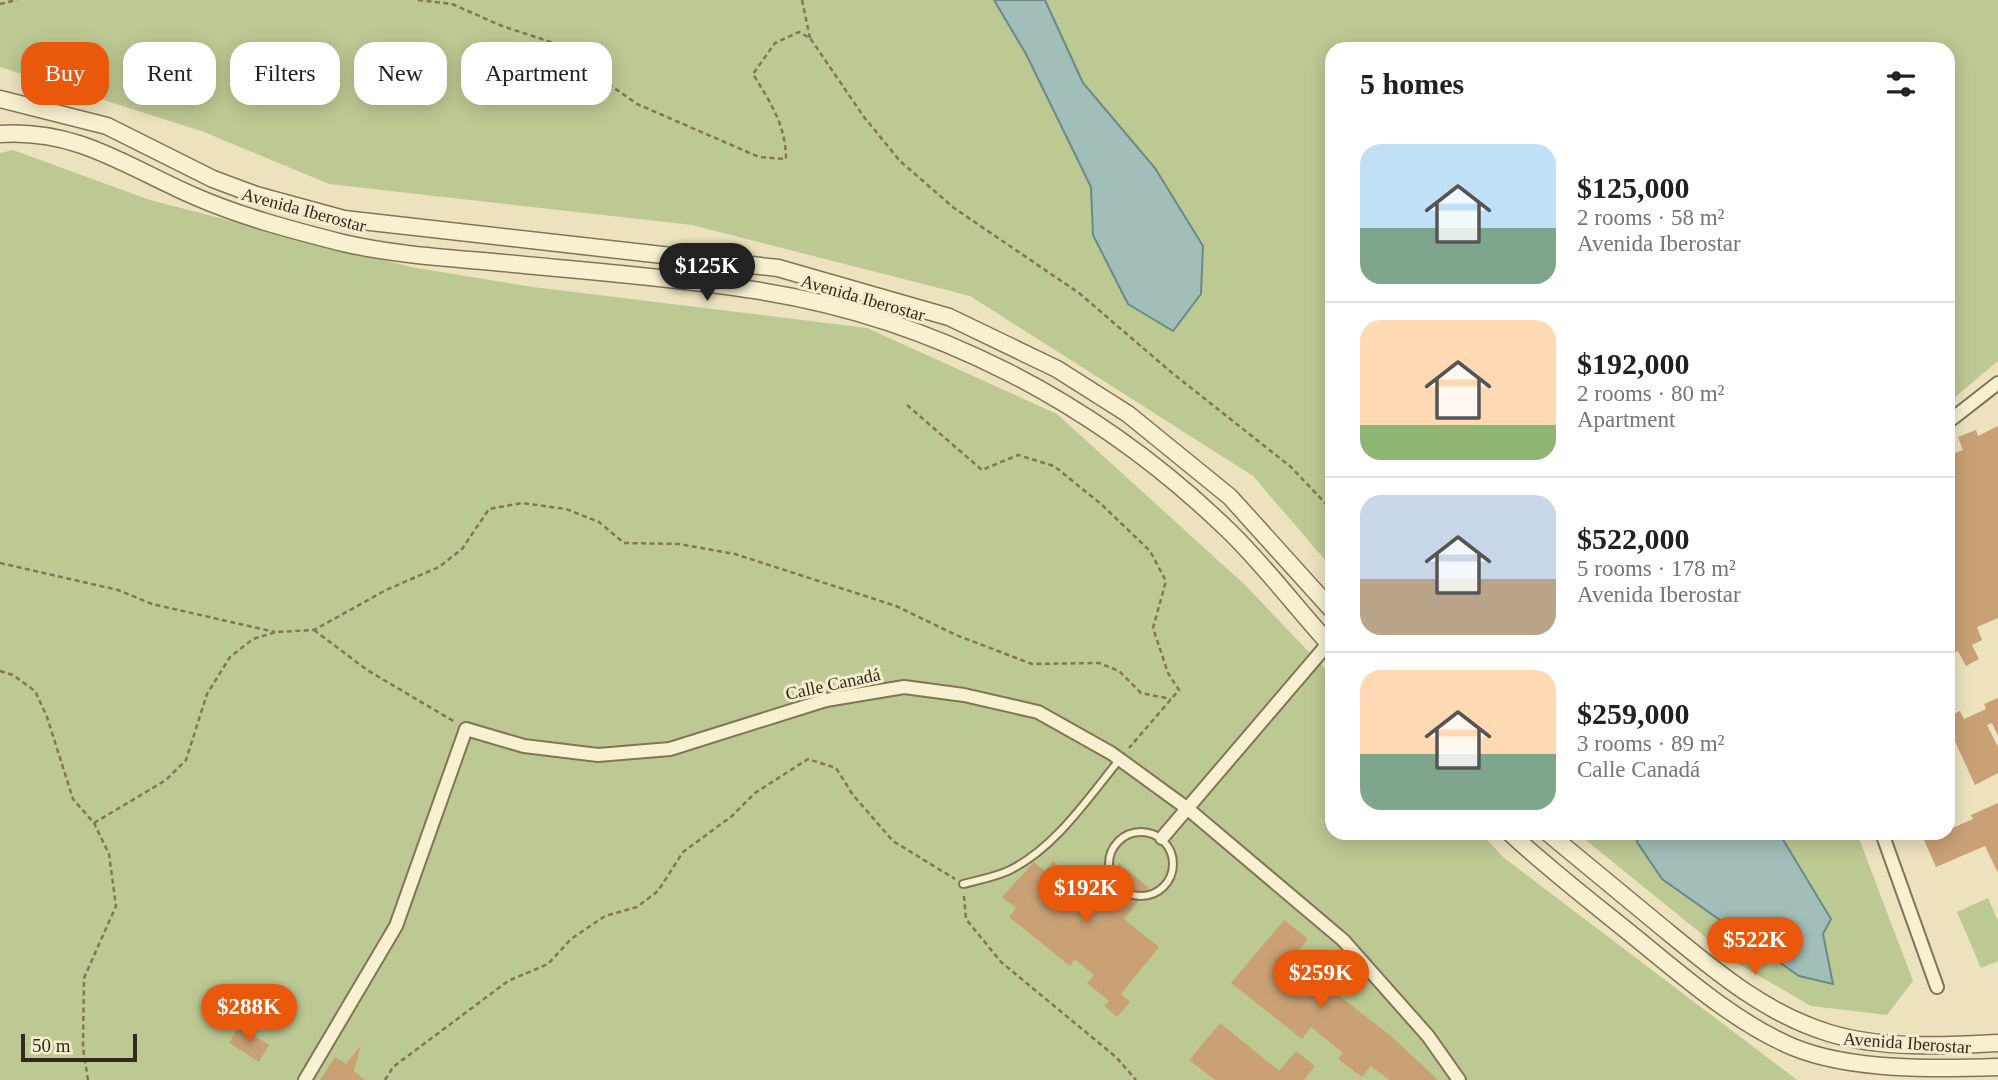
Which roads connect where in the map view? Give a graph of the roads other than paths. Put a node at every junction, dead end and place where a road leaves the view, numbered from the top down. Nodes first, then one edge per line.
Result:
1 (0, 99) edge
2 (0, 134) edge
3 (1998, 383) edge
4 (1955, 417) edge
5 (1325, 602) edge
6 (1325, 637) edge
7 (1325, 649) edge
8 (1120, 759) junction
9 (1188, 809) junction
10 (1162, 838) junction
11 (1518, 840) edge
12 (1557, 840) edge
13 (1884, 840) edge
14 (963, 884) road end
15 (1937, 987) dead end
16 (1998, 1043) edge
17 (1998, 1067) edge
18 (305, 1080) edge
19 (1460, 1080) edge

1 - 5 street, Avenida Iberostar
2 - 6 street, Avenida Iberostar
3 - 4 street
7 - 9 street
8 - 9 street, Calle Canadá
8 - 14 lane
8 - 18 street, Calle Canadá
9 - 10 street
9 - 19 street, Calle Canadá
10 - 10 lane
11 - 17 street, Avenida Iberostar
12 - 16 street, Avenida Iberostar
13 - 15 street

